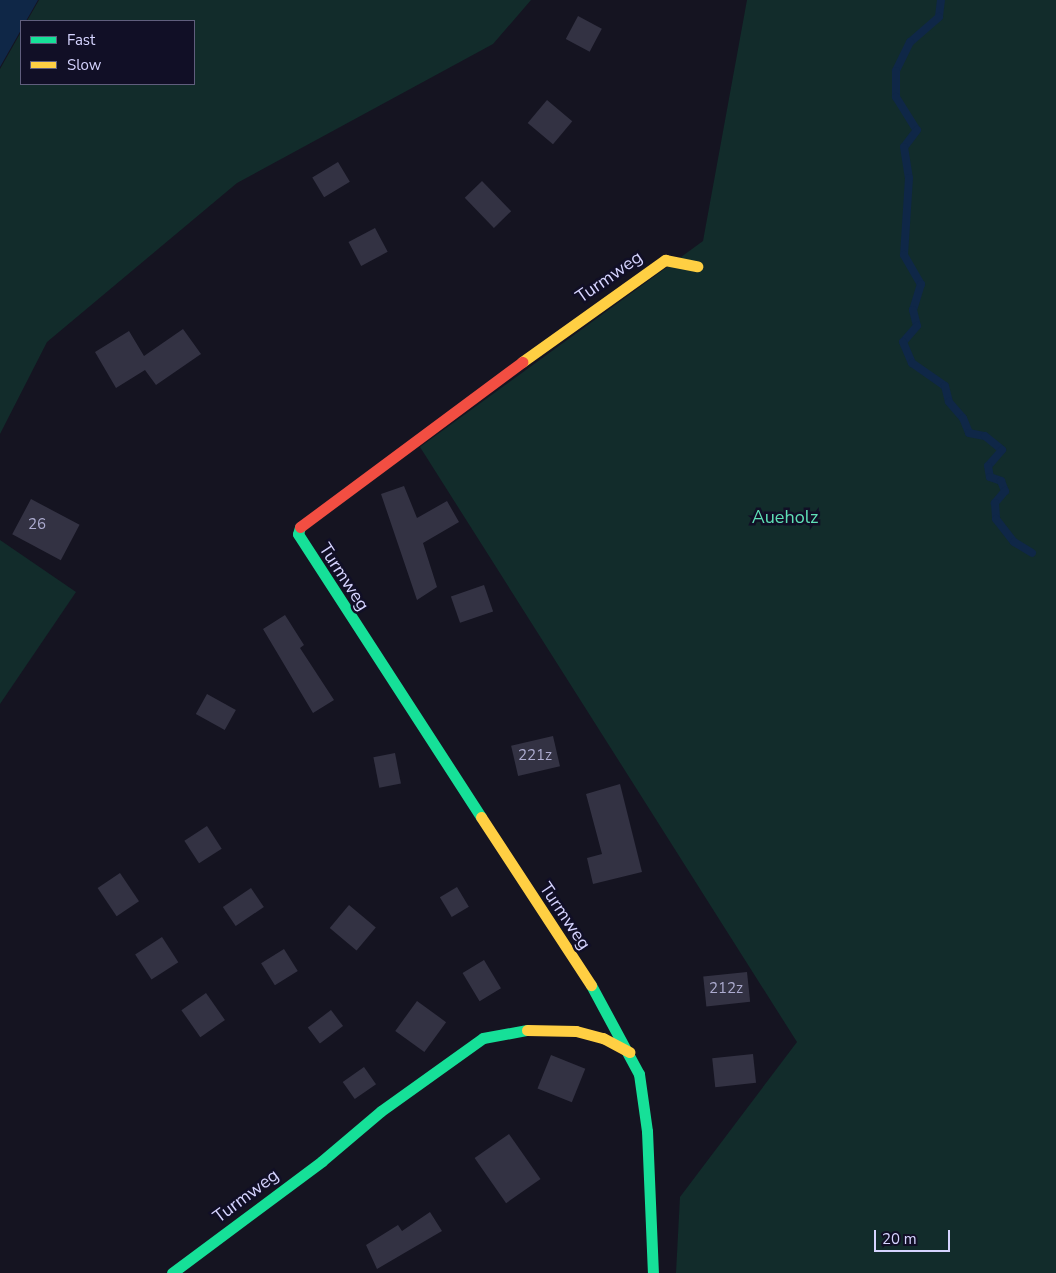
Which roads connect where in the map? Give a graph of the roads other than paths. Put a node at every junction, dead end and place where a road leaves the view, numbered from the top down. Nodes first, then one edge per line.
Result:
1 (697, 266) dead end
2 (628, 1052) junction
3 (172, 1273) edge
4 (653, 1273) edge

1 - 2 street, Turmweg
2 - 3 street, Turmweg
2 - 4 street, Turmweg

